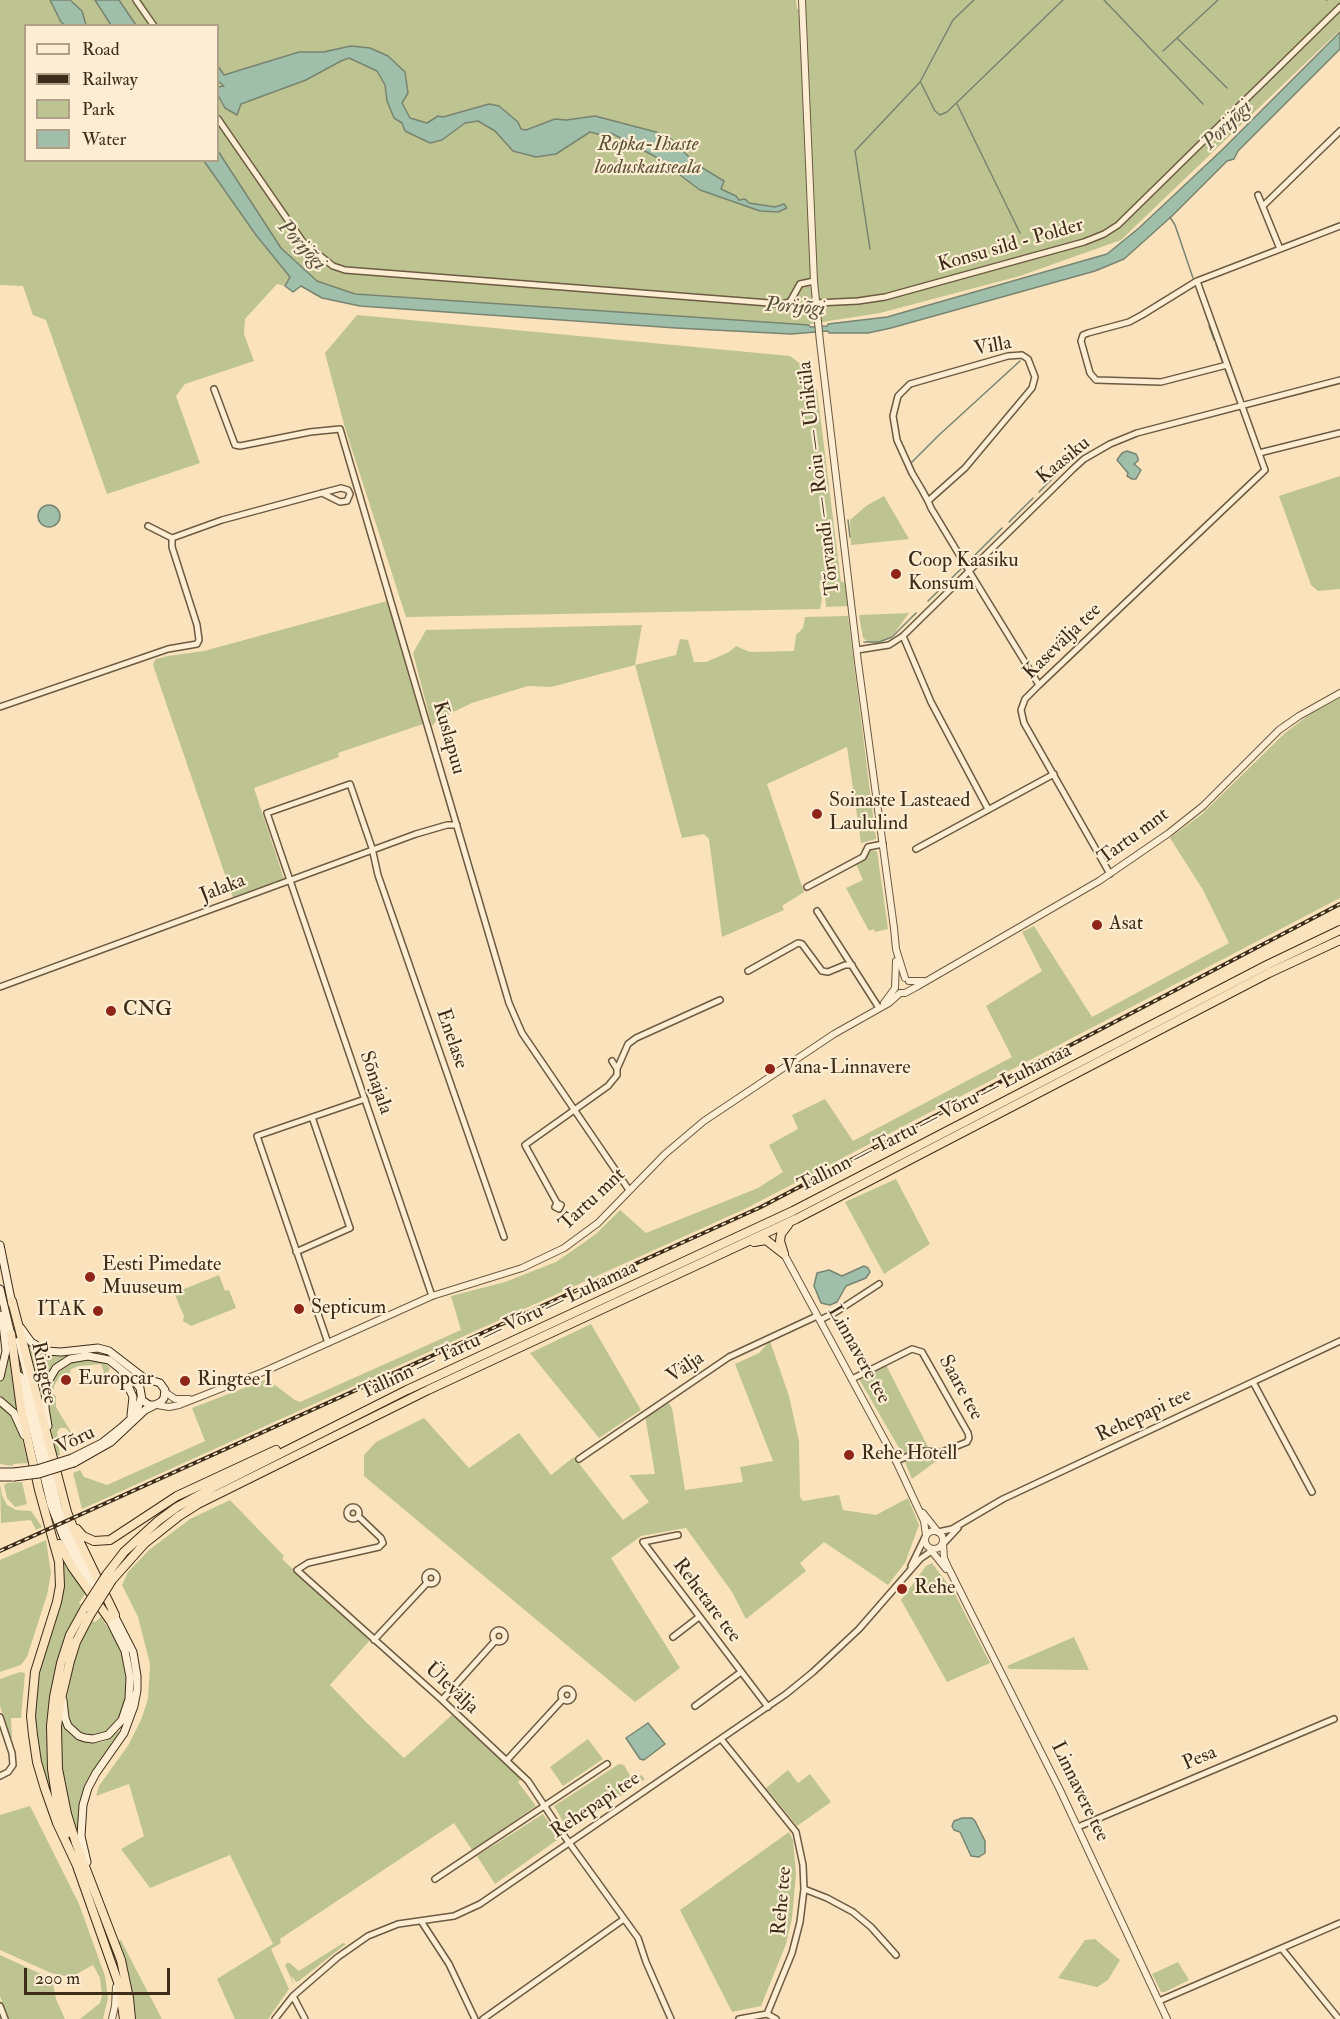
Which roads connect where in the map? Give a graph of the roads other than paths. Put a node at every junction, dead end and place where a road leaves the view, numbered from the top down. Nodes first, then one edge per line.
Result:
1 (136, 0) edge
2 (802, 0) edge
3 (1340, 7) edge
4 (153, 24) edge
5 (219, 120) edge
6 (1340, 131) edge
7 (1258, 195) dead end
8 (1263, 206) junction
9 (1340, 226) edge
10 (1280, 249) junction
11 (814, 281) junction
12 (1197, 281) junction
13 (816, 303) junction
14 (1227, 365) junction
15 (1340, 380) edge
16 (214, 389) dead end
17 (1241, 405) junction
18 (1340, 433) edge
19 (1259, 453) junction
20 (322, 493) junction
21 (928, 501) junction
22 (148, 526) dead end
23 (172, 538) junction
24 (969, 571) junction
25 (903, 636) junction
26 (857, 650) junction
27 (1039, 685) junction
28 (1340, 693) edge
29 (0, 707) edge
30 (1054, 774) junction
31 (988, 809) junction
32 (457, 825) junction
33 (883, 844) junction
34 (916, 849) dead end
35 (372, 850) junction
36 (1110, 874) junction
37 (290, 880) junction
38 (807, 886) dead end
39 (817, 910) dead end
40 (1340, 930) edge
41 (1340, 940) edge
42 (896, 949) junction
43 (852, 965) junction
44 (748, 970) dead end
45 (907, 980) junction
46 (926, 980) junction
47 (0, 987) edge
48 (897, 987) junction
49 (909, 990) junction
50 (720, 1000) dead end
51 (879, 1008) junction
52 (612, 1061) dead end
53 (617, 1069) junction
54 (365, 1099) junction
55 (573, 1109) junction
56 (312, 1117) junction
57 (629, 1190) junction
58 (557, 1203) dead end
59 (796, 1218) junction
60 (504, 1237) dead end
61 (743, 1244) junction
62 (0, 1245) edge
63 (296, 1252) junction
64 (784, 1254) junction
65 (879, 1284) dead end
66 (0, 1289) edge
67 (432, 1296) junction
68 (12, 1301) junction
69 (819, 1318) junction
70 (10, 1334) junction
71 (1340, 1341) edge
72 (328, 1343) junction
73 (121, 1370) junction
74 (0, 1377) edge
75 (852, 1379) junction
76 (151, 1381) junction
77 (1253, 1382) junction
78 (165, 1392) junction
79 (141, 1394) junction
80 (192, 1399) junction
81 (0, 1401) edge
82 (155, 1405) junction
83 (128, 1422) junction
84 (342, 1424) junction
85 (51, 1453) junction
86 (579, 1459) dead end
87 (33, 1461) junction
88 (73, 1461) junction
89 (896, 1461) junction
90 (7, 1472) edge
91 (0, 1477) edge
92 (1312, 1491) dead end
93 (917, 1505) junction
94 (55, 1509) junction
95 (358, 1516) dead end
96 (963, 1523) junction
97 (938, 1532) junction
98 (678, 1535) dead end
99 (926, 1535) junction
100 (943, 1544) junction
101 (931, 1550) junction
102 (909, 1571) junction
103 (109, 1577) junction
104 (956, 1581) junction
105 (427, 1583) dead end
106 (87, 1612) junction
107 (112, 1617) junction
108 (699, 1617) junction
109 (673, 1637) dead end
110 (374, 1640) junction
111 (495, 1641) dead end
112 (741, 1672) junction
113 (66, 1675) junction
114 (563, 1699) dead end
115 (442, 1700) junction
116 (695, 1706) dead end
117 (768, 1707) junction
118 (0, 1717) edge
119 (1335, 1719) dead end
120 (722, 1739) junction
121 (507, 1760) junction
122 (607, 1764) dead end
123 (0, 1776) edge
124 (544, 1806) junction
125 (1078, 1827) junction
126 (569, 1842) junction
127 (78, 1870) junction
128 (435, 1879) dead end
129 (804, 1889) junction
130 (99, 1902) junction
131 (624, 1918) junction
132 (421, 1921) junction
133 (1340, 1923) edge
134 (1282, 1949) junction
135 (896, 1955) dead end
136 (111, 1960) junction
137 (293, 1996) junction
138 (1159, 2001) junction
139 (0, 2006) edge
140 (767, 2014) junction
141 (5, 2019) edge
142 (112, 2019) edge
143 (130, 2019) edge
144 (275, 2019) edge
145 (305, 2019) edge
146 (475, 2019) edge
147 (483, 2019) edge
148 (671, 2019) edge
149 (739, 2019) edge
150 (776, 2019) edge
151 (1167, 2019) edge
152 (1339, 2019) edge

1 - 4 street
2 - 11 street, Tõrvandi — Roiu — Uniküla
3 - 13 street, Konsu sild - Polder
5 - 11 street
6 - 8 street
7 - 8 street
8 - 10 street
9 - 10 street
10 - 12 street
11 - 13 street, Tõrvandi — Roiu — Uniküla
12 - 14 street
12 - 14 street
13 - 26 street, Tõrvandi — Roiu — Uniküla
14 - 17 street
15 - 17 street, Kaasiku
16 - 32 street, Kuslapuu
17 - 19 street
17 - 24 street, Kaasiku
18 - 19 street
19 - 27 street, Kasevälja tee
20 - 20 street
20 - 23 street
21 - 21 street, Villa
21 - 24 street, Villa
22 - 23 street
23 - 29 street
24 - 25 street, Kaasiku
24 - 27 street, Villa
25 - 26 street, Kaasiku
25 - 31 street
26 - 33 street, Tõrvandi — Roiu — Uniküla
27 - 30 street, Kasevälja tee
28 - 36 street, Tartu mnt
30 - 31 street
30 - 36 street, Kasevälja tee
31 - 34 street
32 - 35 street, Jalaka
32 - 55 street, Kuslapuu
33 - 38 street
33 - 42 street, Tõrvandi — Roiu — Uniküla
35 - 37 street, Jalaka
35 - 37 street, Enelase
35 - 60 street, Enelase
36 - 46 street, Tartu mnt
37 - 47 street, Jalaka
37 - 54 street, Sõnajala
39 - 43 street
40 - 84 highway, Tallinn — Tartu — Võru — Luhamaa
41 - 59 highway, Tallinn — Tartu — Võru — Luhamaa
42 - 45 street, Tõrvandi — Roiu — Uniküla
42 - 48 street, Tõrvandi — Roiu — Uniküla
43 - 44 street
43 - 51 street
45 - 46 street, Tartu mnt
45 - 48 street, Tartu mnt
45 - 49 street, Tõrvandi — Roiu — Uniküla
46 - 49 street, Tartu mnt
48 - 49 street, Tartu mnt
48 - 51 street, Tartu mnt
50 - 53 street
51 - 57 street, Tartu mnt
52 - 53 street
53 - 55 street
54 - 56 street
54 - 67 street, Sõnajala
55 - 57 street, Kuslapuu
55 - 58 street
56 - 63 street
56 - 63 street
57 - 67 street, Tartu mnt
59 - 61 highway, Tallinn — Tartu — Võru — Luhamaa
59 - 64 highway
61 - 64 highway
61 - 103 highway, Tallinn — Tartu — Võru — Luhamaa
62 - 68 main road, Ringtee
63 - 72 street
64 - 69 street, Linnavere tee
65 - 69 street, Välja
66 - 70 main road, Ringtee
66 - 74 main road
67 - 72 street, Tartu mnt
68 - 76 main road
68 - 85 highway
68 - 94 main road, Ringtee
69 - 75 street, Linnavere tee
69 - 86 street, Välja
70 - 87 highway
70 - 94 main road, Ringtee
71 - 77 street, Rehepapi tee
72 - 80 street, Tartu mnt
73 - 79 main road
73 - 83 main road
73 - 85 main road
75 - 89 street, Linnavere tee
75 - 89 street, Saare tee
76 - 78 main road
76 - 79 main road
77 - 92 street
77 - 96 street, Rehepapi tee
78 - 80 street
78 - 82 main road
79 - 82 main road
79 - 83 main road, Võru
80 - 82 street
81 - 87 main road
82 - 88 main road, Võru
83 - 88 main road, Võru
84 - 94 highway
84 - 103 highway, Tallinn — Tartu — Võru — Luhamaa
85 - 94 highway
87 - 94 highway
88 - 90 main road, Võru, bridge
89 - 93 street, Linnavere tee
90 - 91 main road, Võru
93 - 97 street, Linnavere tee
93 - 99 street, Linnavere tee
94 - 107 highway
94 - 107 highway
94 - 127 highway
95 - 110 street, Ülevälja
96 - 97 street, Rehepapi tee
96 - 100 street, Rehepapi tee
97 - 99 street
97 - 100 street, Linnavere tee
98 - 108 street, Rehetare tee
99 - 101 street, Linnavere tee
99 - 102 street, Rehepapi tee
100 - 101 street
100 - 104 street, Linnavere tee
101 - 102 street, Rehepapi tee
101 - 104 street, Linnavere tee
102 - 117 street, Rehepapi tee
103 - 106 highway, Tallinn — Tartu — Võru — Luhamaa, bridge
104 - 125 street, Linnavere tee
105 - 110 street
106 - 113 highway, Tallinn — Tartu — Võru — Luhamaa
106 - 127 highway, Tallinn — Tartu — Võru — Luhamaa
107 - 113 main road
107 - 130 main road
108 - 109 street
108 - 112 street, Rehetare tee
110 - 115 street, Ülevälja
111 - 115 street
112 - 116 street
112 - 117 street, Rehetare tee
113 - 130 highway, Tallinn — Tartu — Võru — Luhamaa
114 - 121 street
115 - 121 street, Ülevälja
117 - 120 street, Rehepapi tee
118 - 123 street
119 - 125 street, Pesa
120 - 126 street, Rehepapi tee
120 - 129 street, Rehe tee
121 - 124 street, Ülevälja
122 - 124 street
124 - 126 street, Ülevälja
124 - 128 street
125 - 138 street, Linnavere tee
126 - 131 street, Ülevälja
126 - 132 street, Rehepapi tee
127 - 136 highway, Tallinn — Tartu — Võru — Luhamaa
129 - 135 street
129 - 140 street, Rehe tee
130 - 143 highway, Tallinn — Tartu — Võru — Luhamaa
131 - 147 street
131 - 148 street, Ülevälja
132 - 137 street, Rehepapi tee
132 - 146 street
133 - 134 street
134 - 138 street
134 - 152 street
136 - 142 street
136 - 143 highway, Tallinn — Tartu — Võru — Luhamaa
137 - 144 street, Rehepapi tee
137 - 145 street
138 - 151 street, Linnavere tee
139 - 141 street
140 - 149 street
140 - 150 street

